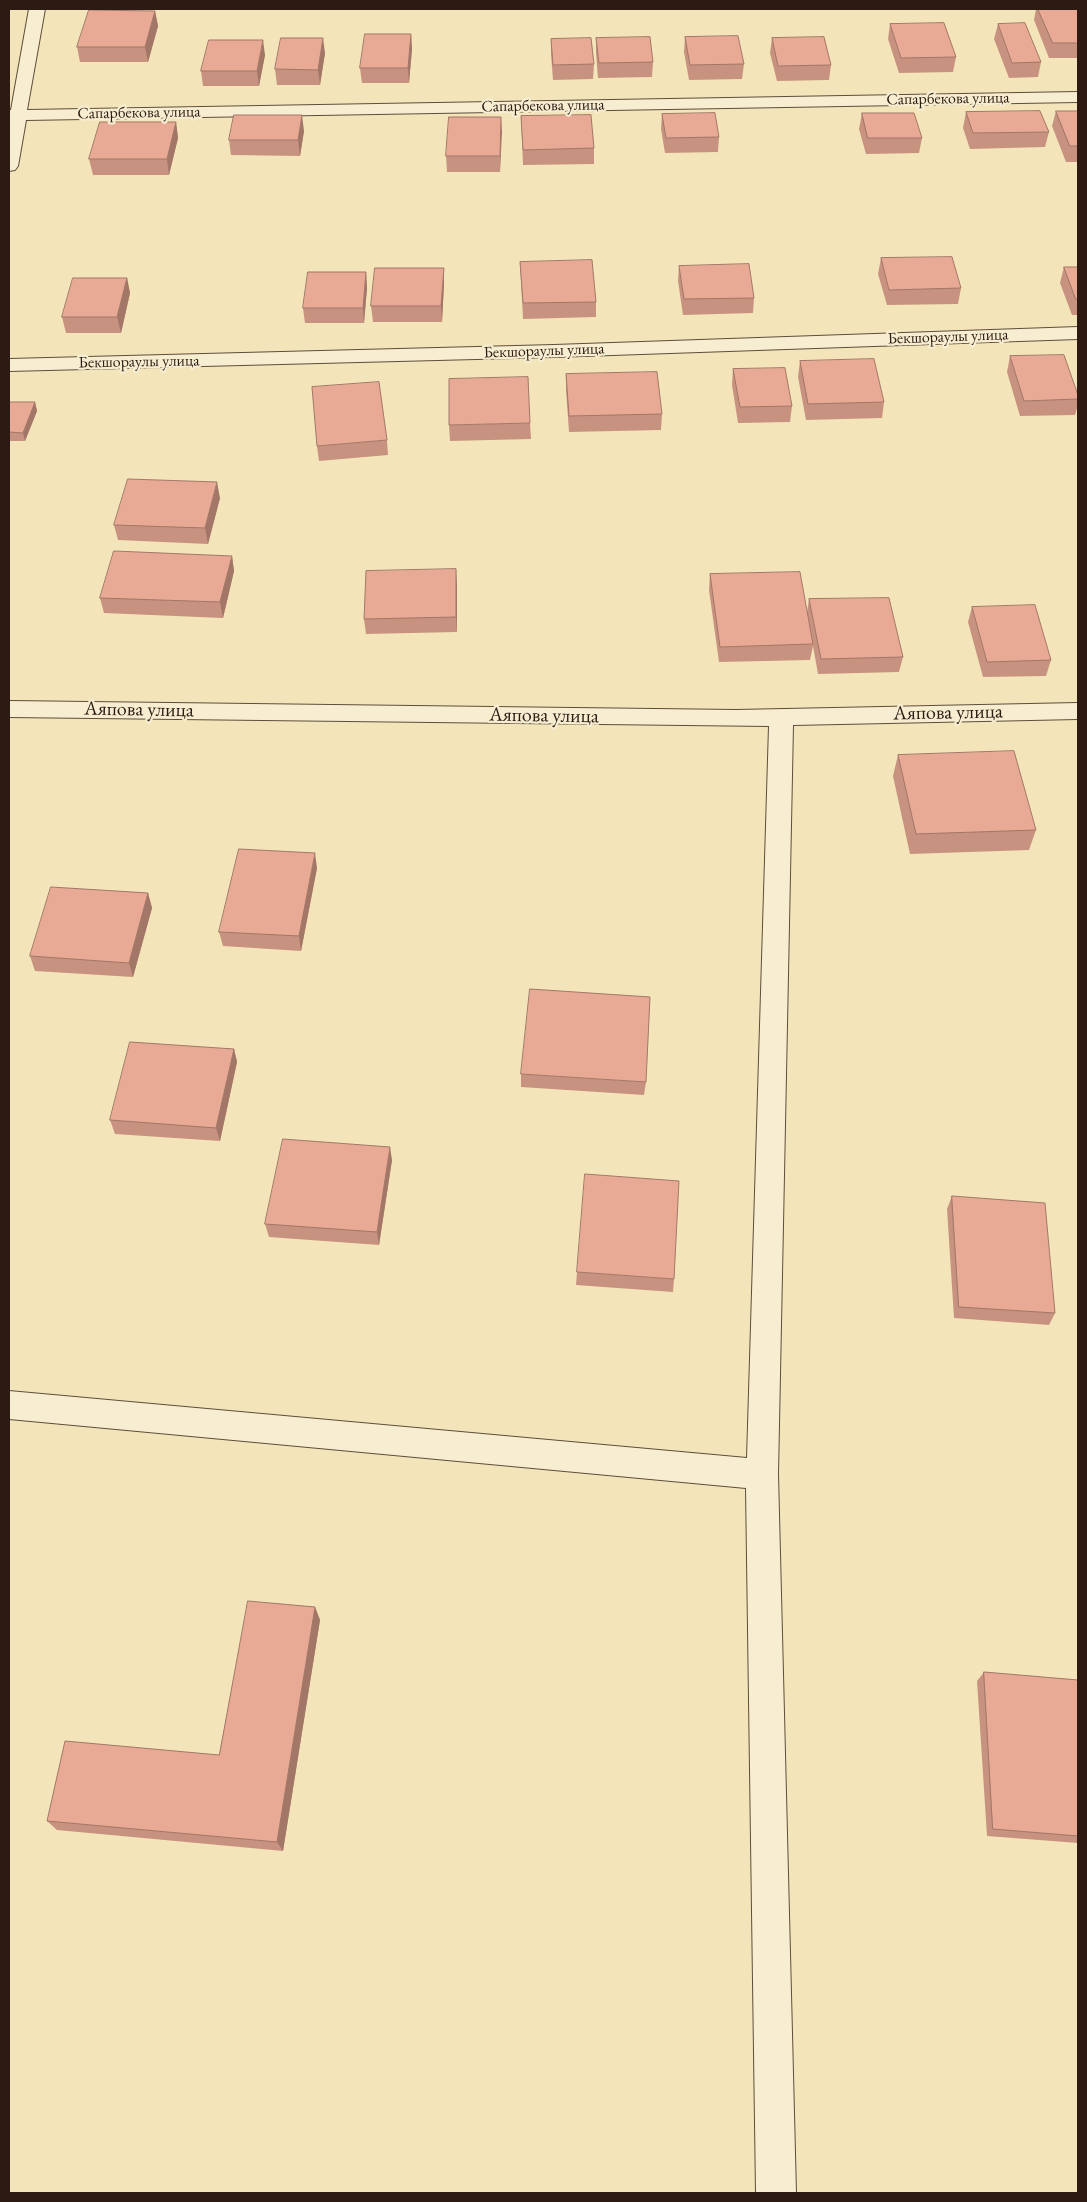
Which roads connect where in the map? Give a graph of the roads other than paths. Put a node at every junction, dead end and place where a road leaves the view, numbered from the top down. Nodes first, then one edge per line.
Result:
1 (37, 9) edge
2 (1078, 97) edge
3 (13, 115) edge
4 (9, 166) edge
5 (1078, 333) edge
6 (9, 365) edge
7 (9, 709) edge
8 (1078, 710) edge
9 (781, 717) junction
10 (9, 1405) edge
11 (762, 1474) junction
12 (776, 2193) edge

1 - 3 street
2 - 3 street, Сапарбекова улица
3 - 4 street
5 - 6 street, Бекшораулы улица
7 - 9 street, Аяпова улица
8 - 9 street, Аяпова улица
9 - 11 street
10 - 11 street
11 - 12 street

